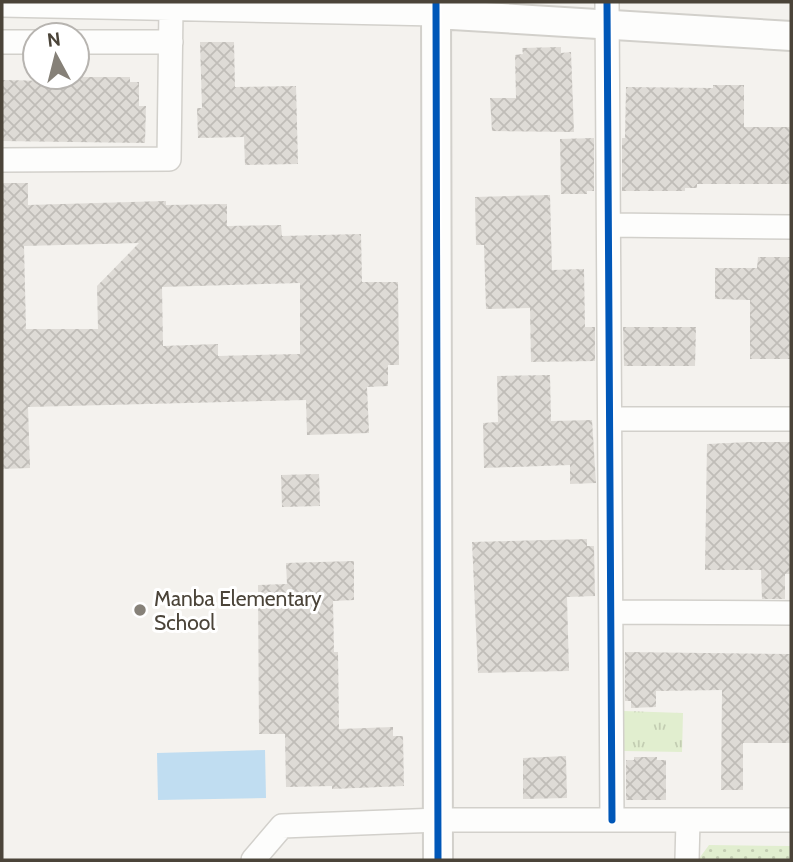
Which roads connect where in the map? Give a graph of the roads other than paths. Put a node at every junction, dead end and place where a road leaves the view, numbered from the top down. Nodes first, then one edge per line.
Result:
1 (2, 5) edge
2 (169, 5) edge
3 (436, 8) edge
4 (608, 13) edge
5 (791, 36) edge
6 (2, 42) edge
7 (21, 42) edge
8 (91, 42) edge
9 (170, 42) junction
10 (2, 160) edge
11 (609, 225) junction
12 (791, 227) edge
13 (610, 419) junction
14 (791, 419) edge
15 (611, 612) junction
16 (791, 613) edge
17 (439, 820) junction
18 (612, 820) junction
19 (688, 820) junction
20 (791, 820) edge
21 (253, 860) edge
22 (438, 860) edge
23 (687, 860) edge

1 - 2 street
2 - 3 street
2 - 9 street
3 - 4 street
3 - 17 street
4 - 5 street
4 - 11 street
6 - 7 street
8 - 9 street
9 - 10 street
11 - 12 street
11 - 13 street
13 - 14 street
13 - 15 street
15 - 16 street
15 - 18 street
17 - 18 street
17 - 21 street
17 - 22 street
18 - 19 street
19 - 20 street
19 - 23 street

